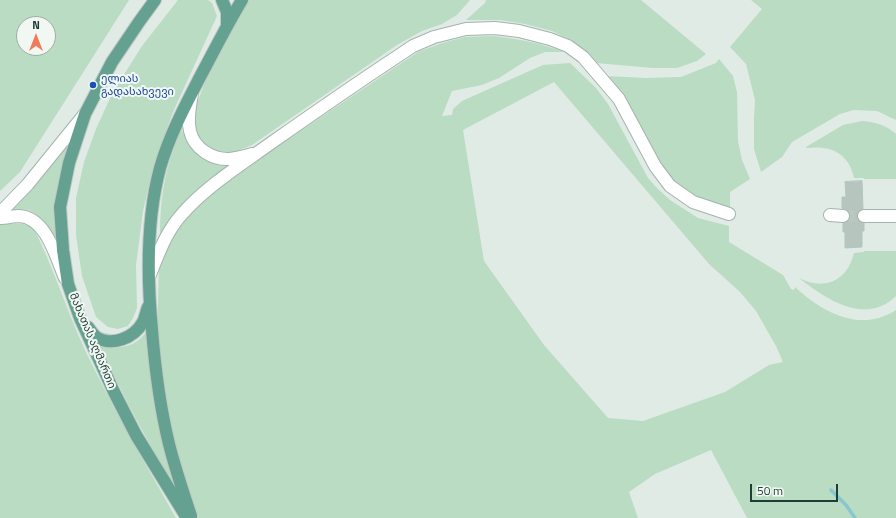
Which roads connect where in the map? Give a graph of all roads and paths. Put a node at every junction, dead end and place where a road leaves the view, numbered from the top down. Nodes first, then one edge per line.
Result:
1 (155, 0) edge
2 (222, 0) edge
3 (242, 0) edge
4 (227, 27) junction
5 (193, 91) junction
6 (85, 114) junction
7 (257, 153) junction
8 (0, 213) edge
9 (729, 214) dead end
10 (830, 215) dead end
11 (843, 216) tunnel mouth
12 (864, 216) tunnel mouth
13 (896, 216) edge
14 (0, 218) edge
15 (149, 277) junction
16 (68, 284) junction
17 (149, 304) junction
18 (80, 318) junction
19 (187, 518) edge
20 (191, 518) edge

1 - 6 main road, მახათას აღმართი
2 - 4 main road
3 - 4 main road
4 - 5 main road
5 - 7 street
5 - 15 main road
6 - 8 street
6 - 16 main road, მახათას აღმართი
7 - 9 street
7 - 15 street
10 - 11 street
12 - 13 street
14 - 16 street
15 - 17 main road
16 - 18 main road, მახათას აღმართი
17 - 18 main road
17 - 20 main road
18 - 19 main road, მახათას აღმართი

